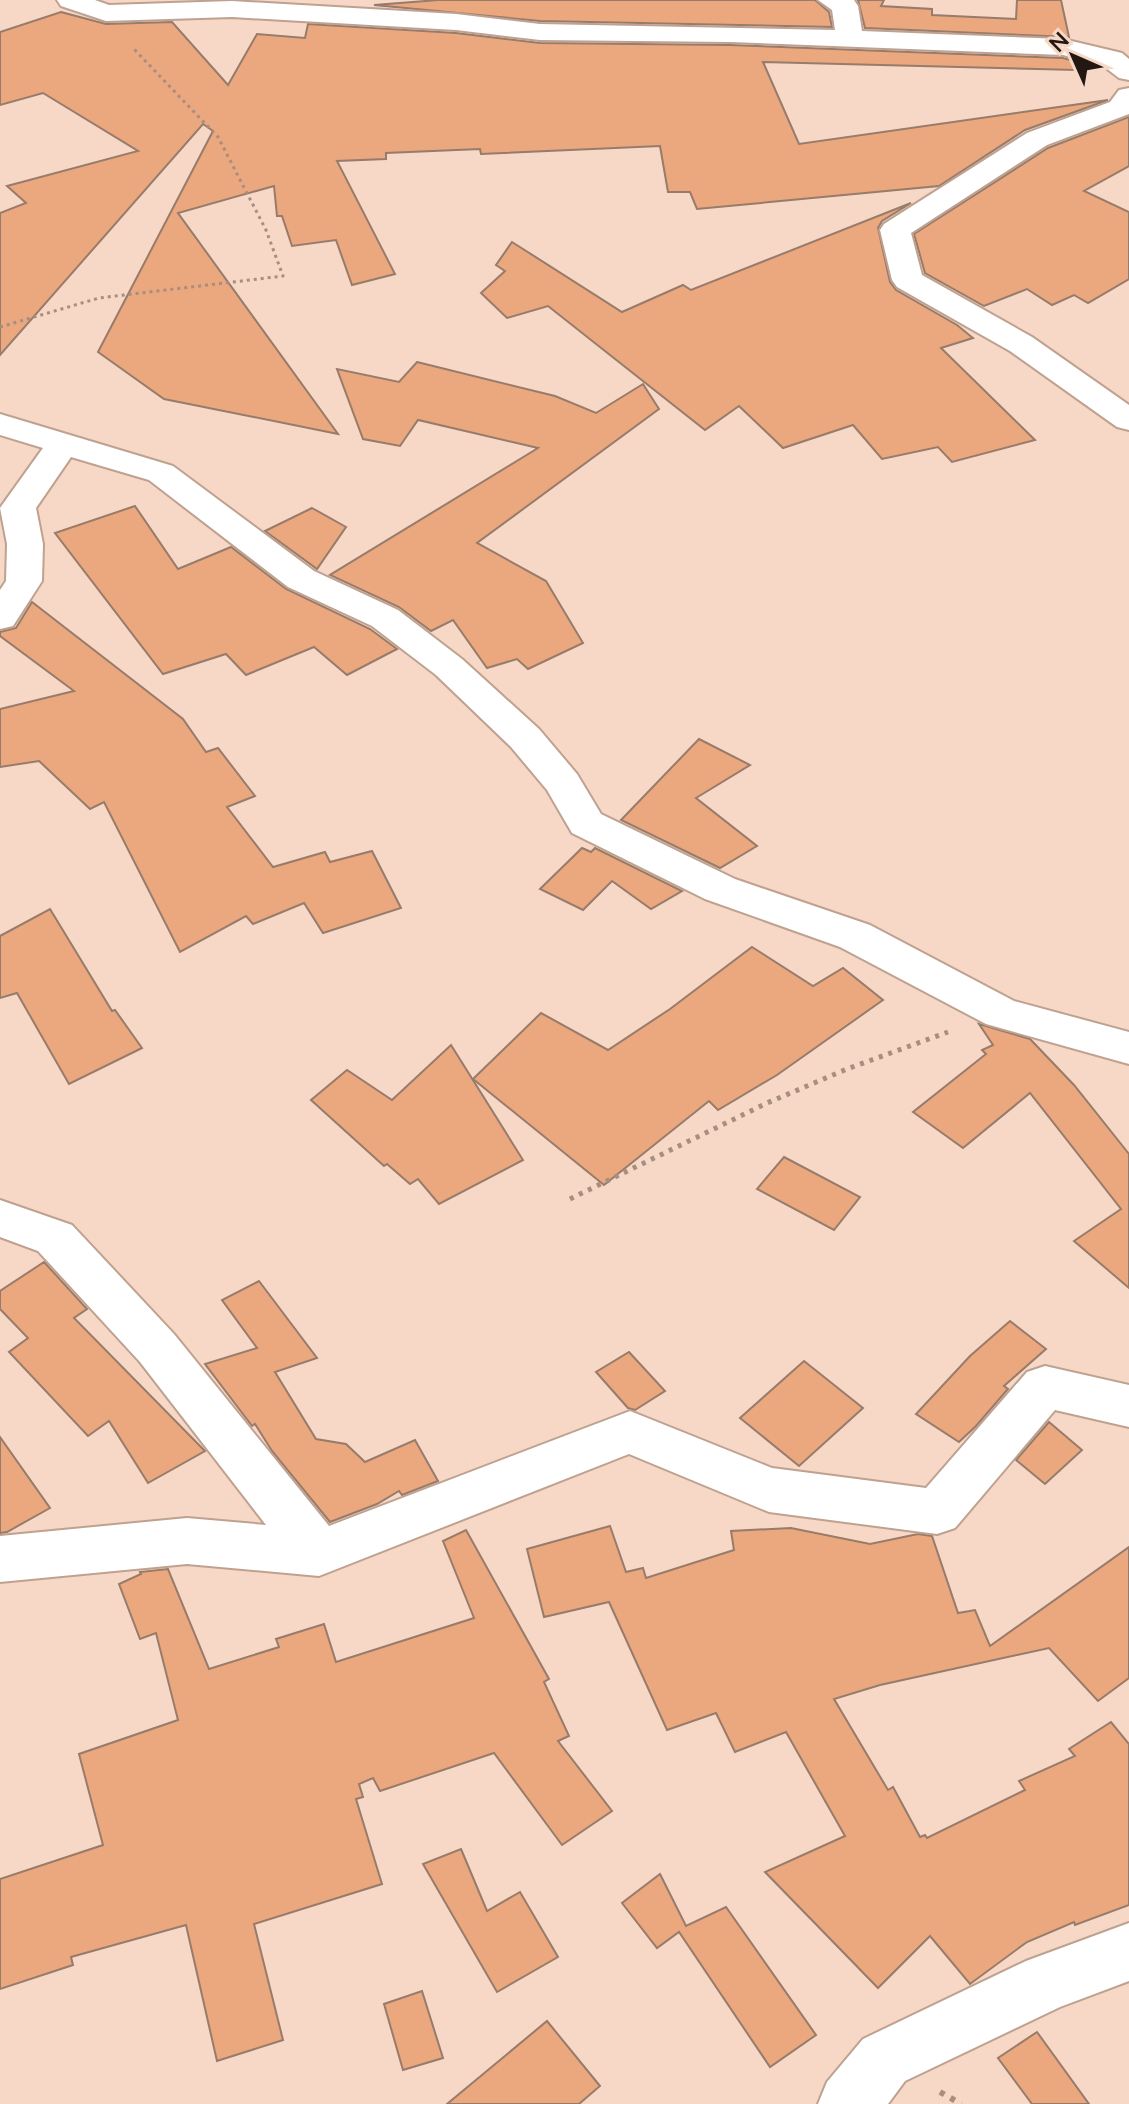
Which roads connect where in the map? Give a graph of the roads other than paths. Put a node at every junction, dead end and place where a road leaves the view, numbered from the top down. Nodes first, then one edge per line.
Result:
1 (70, 0) edge
2 (831, 0) edge
3 (850, 39) junction
4 (1123, 62) edge
5 (1129, 96) edge
6 (1129, 420) edge
7 (0, 424) edge
8 (62, 445) junction
9 (0, 618) edge
10 (1129, 1048) edge
11 (0, 1218) edge
12 (1129, 1406) edge
13 (319, 1553) junction
14 (0, 1559) edge
15 (1129, 1952) edge
16 (849, 2104) edge

1 - 3 street
2 - 3 street
3 - 4 street
5 - 6 street
7 - 8 street
8 - 9 street
8 - 10 street
11 - 13 street
12 - 13 street
13 - 14 street
15 - 16 street

